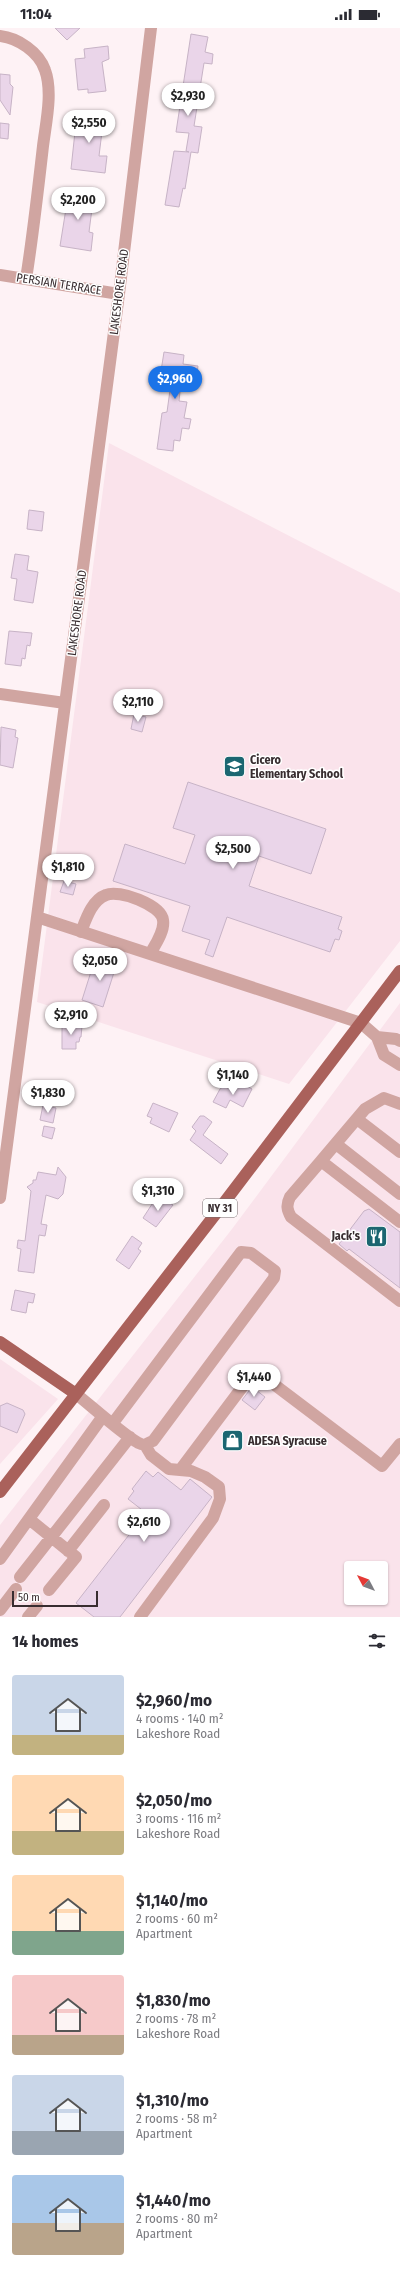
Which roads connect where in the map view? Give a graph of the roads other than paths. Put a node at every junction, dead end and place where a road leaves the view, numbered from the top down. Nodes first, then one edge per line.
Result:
1 (151, 28) edge
2 (0, 36) edge
3 (0, 275) edge
4 (26, 279) junction
5 (119, 294) junction
6 (0, 694) edge
7 (66, 703) junction
8 (37, 918) junction
9 (81, 932) junction
10 (150, 954) junction
11 (400, 971) edge
12 (361, 1023) junction
13 (377, 1037) junction
14 (400, 1041) edge
15 (400, 1065) edge
16 (384, 1098) junction
17 (400, 1104) edge
18 (400, 1111) edge
19 (357, 1118) junction
20 (336, 1144) junction
21 (400, 1152) edge
22 (321, 1161) junction
23 (400, 1194) edge
24 (0, 1198) edge
25 (400, 1222) edge
26 (400, 1301) edge
27 (0, 1342) edge
28 (76, 1394) junction
29 (108, 1419) junction
30 (130, 1437) junction
31 (400, 1444) edge
32 (145, 1445) junction
33 (180, 1470) junction
34 (0, 1492) edge
35 (104, 1505) dead end
36 (29, 1519) junction
37 (52, 1538) junction
38 (68, 1551) junction
39 (0, 1559) edge
40 (49, 1590) dead end
41 (37, 1606) dead end
42 (0, 1610) edge
43 (28, 1617) edge
44 (140, 1617) edge

1 - 5 street, LAKESHORE ROAD
2 - 4 street
3 - 4 street, PERSIAN TERRACE
4 - 5 street, PERSIAN TERRACE
5 - 7 street, LAKESHORE ROAD
6 - 7 street
7 - 8 street, LAKESHORE ROAD
8 - 9 street
8 - 24 street, LAKESHORE ROAD
9 - 10 street
9 - 10 street
10 - 12 street
11 - 12 main road, NY 31
12 - 13 street
12 - 28 main road, NY 31
13 - 14 street
13 - 15 street
16 - 17 street
16 - 18 street
16 - 19 street
19 - 20 street
19 - 21 street
20 - 22 street
20 - 23 street
22 - 25 street
22 - 26 street
27 - 28 main road
28 - 29 street
28 - 34 main road, NY 31
29 - 30 street
29 - 32 street
29 - 36 street
30 - 32 street
30 - 37 street
31 - 33 street
32 - 33 street
33 - 44 street
35 - 38 street
36 - 37 street
36 - 39 street
37 - 38 street
37 - 42 street
38 - 40 street
41 - 43 street

